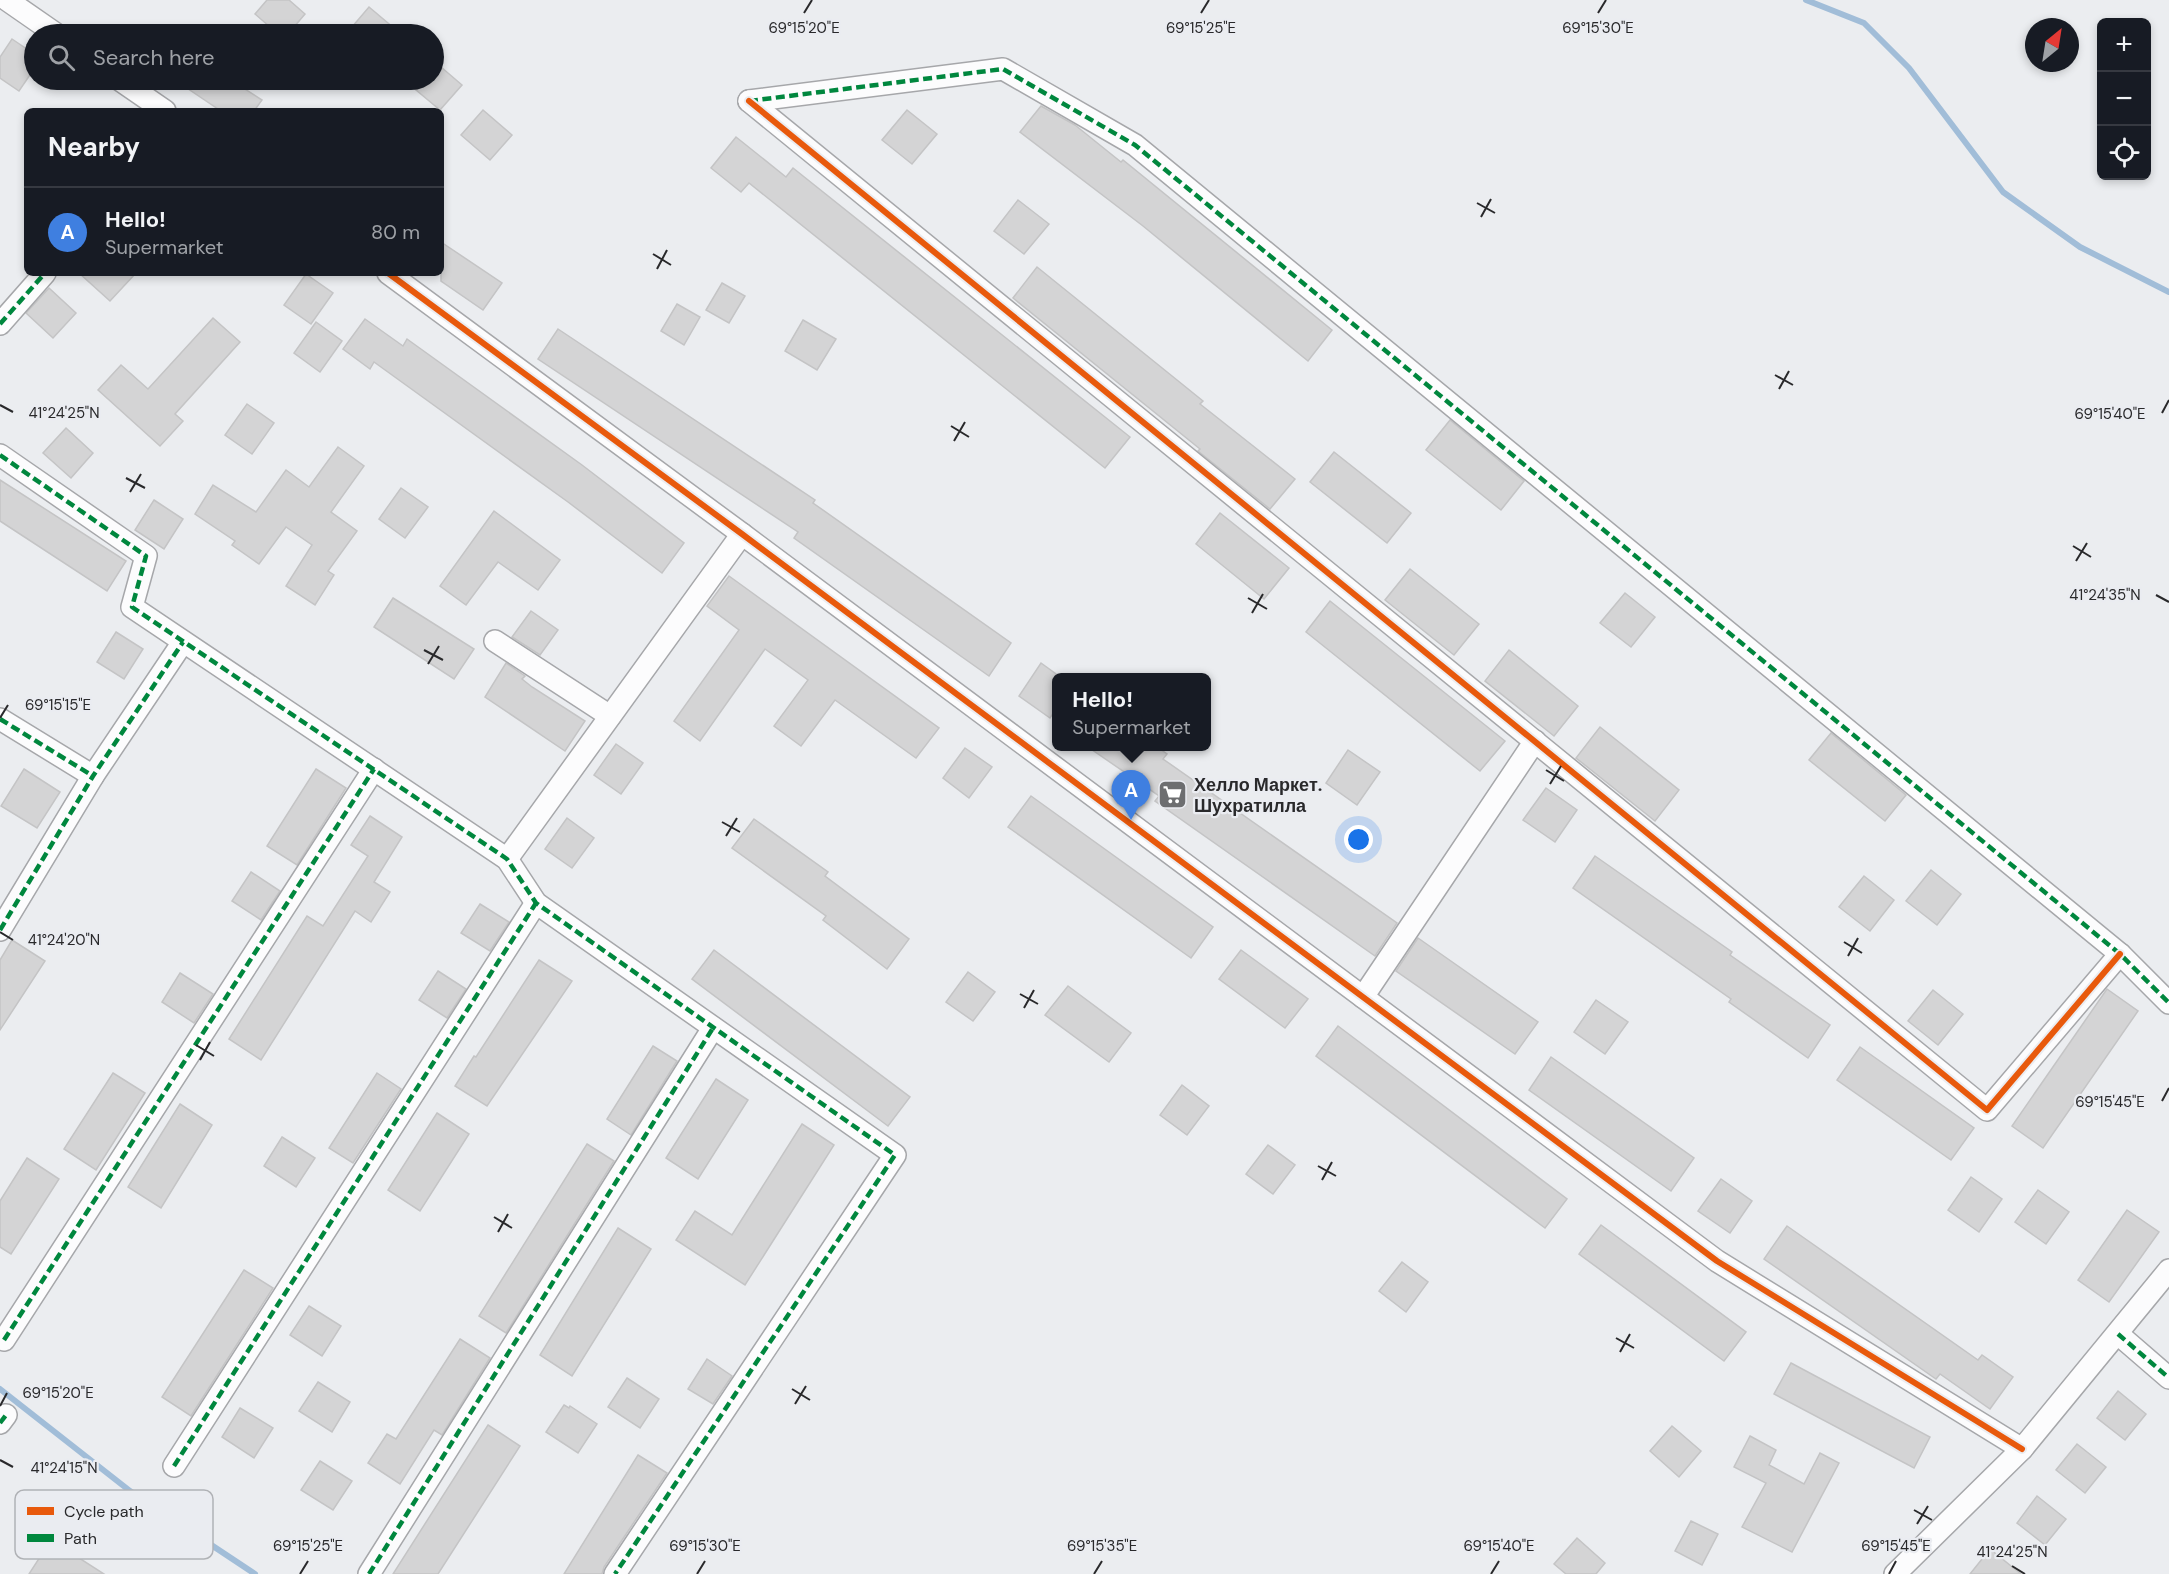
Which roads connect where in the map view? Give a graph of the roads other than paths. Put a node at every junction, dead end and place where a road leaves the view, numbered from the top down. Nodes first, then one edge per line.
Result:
1 (7, 0) edge
2 (42, 24) edge
3 (135, 90) edge
4 (161, 108) edge
5 (42, 276) edge
6 (392, 276) edge
7 (0, 324) edge
8 (0, 455) edge
9 (742, 534) junction
10 (495, 641) dead end
11 (183, 642) junction
12 (610, 716) junction
13 (0, 720) edge
14 (1535, 741) junction
15 (374, 769) junction
16 (93, 776) junction
17 (507, 859) junction
18 (536, 903) junction
19 (0, 930) edge
20 (2120, 954) junction
21 (1363, 997) junction
22 (2169, 1003) edge
23 (713, 1028) junction
24 (2169, 1270) edge
25 (2118, 1334) junction
26 (4, 1340) dead end
27 (2169, 1378) edge
28 (2022, 1449) junction
29 (174, 1466) dead end
30 (369, 1574) edge
31 (615, 1574) edge
32 (1895, 1574) edge

1 - 2 street
3 - 4 street
5 - 7 street
6 - 9 street
8 - 11 street
9 - 12 street
9 - 21 street
10 - 12 street
11 - 15 street
11 - 16 street
12 - 17 street
13 - 16 street
14 - 20 street
14 - 20 street
14 - 21 street
15 - 17 street
15 - 26 street
16 - 19 street
17 - 18 street
18 - 23 street
18 - 29 street
20 - 22 street
21 - 28 street
23 - 30 street
23 - 31 street
24 - 25 street
25 - 27 street
25 - 28 street
28 - 32 street

